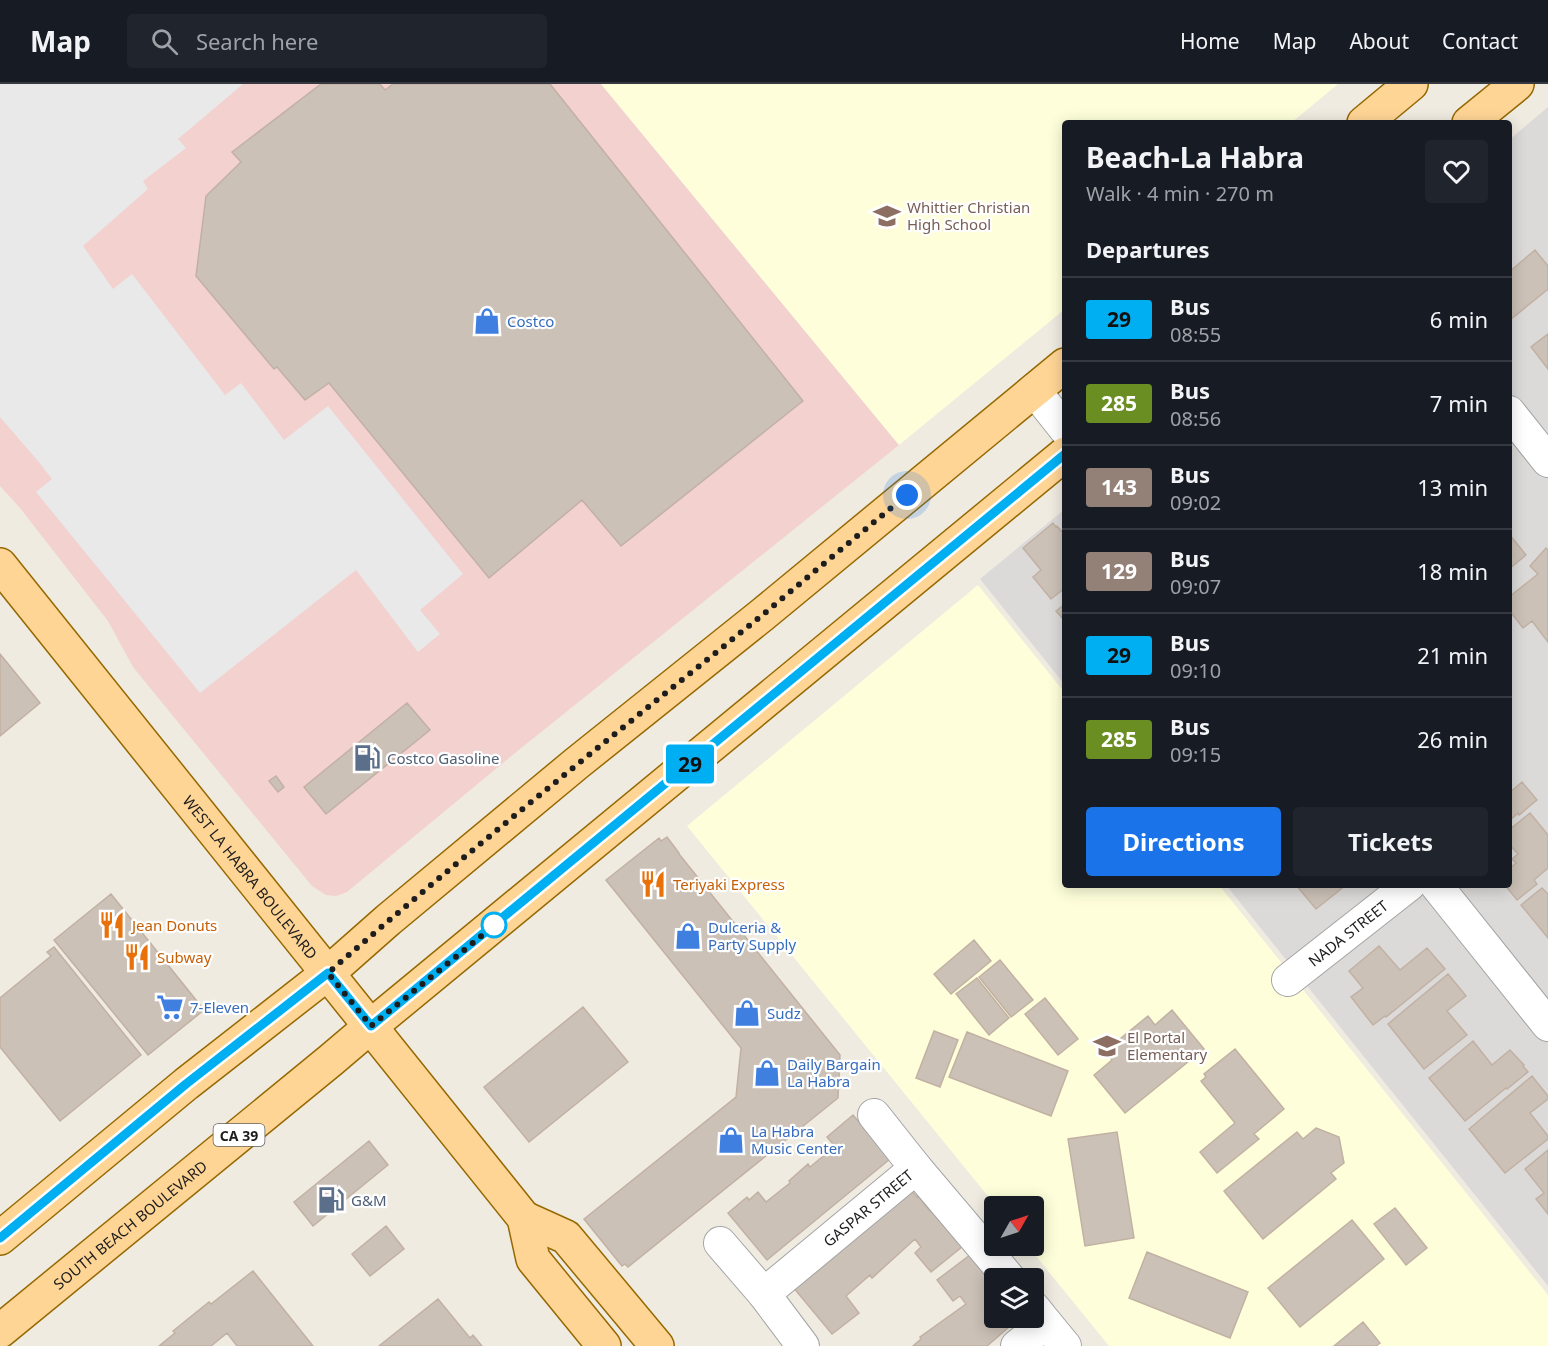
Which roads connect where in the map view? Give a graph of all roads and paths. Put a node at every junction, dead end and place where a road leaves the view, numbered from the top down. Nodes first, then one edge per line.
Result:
1 (1411, 84) edge
2 (1516, 84) edge
3 (1368, 120) edge
4 (1473, 120) edge
5 (1062, 367) edge
6 (1034, 390) junction
7 (1512, 416) edge
8 (1062, 425) edge
9 (1062, 456) edge
10 (1548, 461) edge
11 (0, 565) edge
12 (1404, 888) edge
13 (1438, 888) edge
14 (328, 973) junction
15 (1288, 980) dead end
16 (1548, 1025) edge
17 (371, 1026) junction
18 (874, 1115) dead end
19 (916, 1168) junction
20 (524, 1218) junction
21 (0, 1238) edge
22 (720, 1243) dead end
23 (1001, 1268) edge
24 (764, 1294) junction
25 (1048, 1325) edge
26 (0, 1331) edge
27 (604, 1346) edge
28 (657, 1346) edge
29 (803, 1346) edge
30 (1017, 1346) edge

1 - 3 main road
2 - 4 main road
5 - 6 main road
6 - 8 street
6 - 14 main road
7 - 10 street
9 - 17 main road, CA 39
11 - 14 main road, WEST LA HABRA BOULEVARD
12 - 15 street, NADA STREET
13 - 16 street
14 - 17 main road, WEST LA HABRA BOULEVARD
14 - 21 main road
17 - 20 main road, WEST LA HABRA BOULEVARD
17 - 26 main road, SOUTH BEACH BOULEVARD / CA 39
18 - 19 street
19 - 23 street, GASPAR STREET
19 - 24 street, GASPAR STREET
20 - 27 main road, WEST LA HABRA BOULEVARD
20 - 28 main road, WEST LA HABRA BOULEVARD
22 - 24 street
24 - 29 street
25 - 30 street

